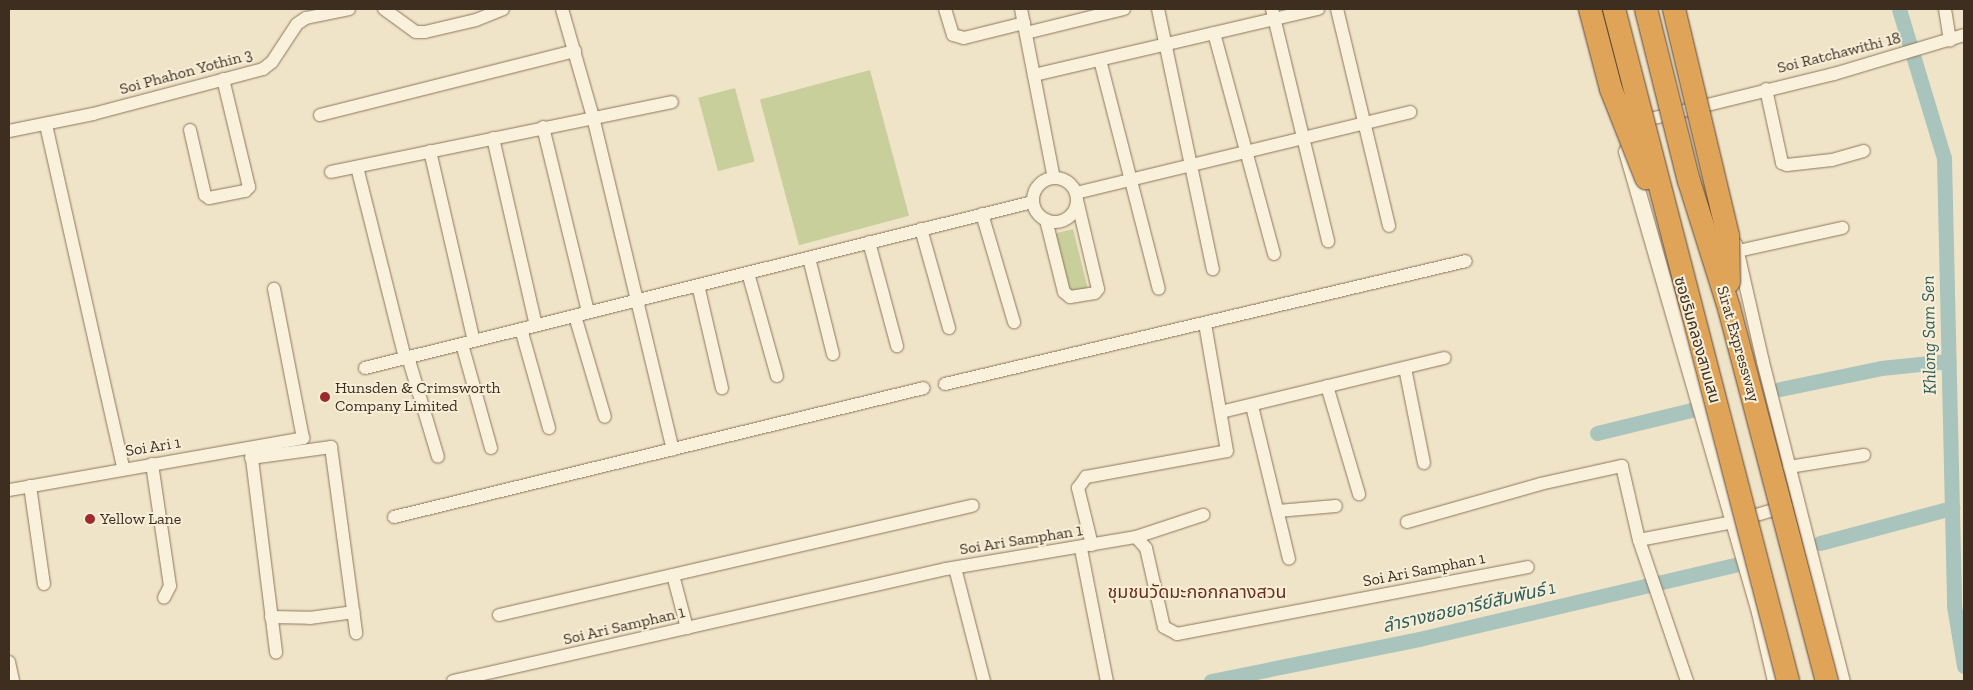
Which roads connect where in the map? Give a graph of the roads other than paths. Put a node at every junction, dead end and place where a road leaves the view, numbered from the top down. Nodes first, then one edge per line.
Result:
1 (349, 9) edge
2 (384, 9) edge
3 (504, 9) edge
4 (562, 9) edge
5 (945, 9) edge
6 (1021, 9) edge
7 (1124, 9) edge
8 (1158, 9) edge
9 (1318, 9) edge
10 (1337, 9) edge
11 (1585, 9) edge
12 (1590, 9) edge
13 (1614, 9) edge
14 (1646, 9) edge
15 (1676, 9) edge
16 (1945, 9) edge
17 (1273, 14) edge
18 (1024, 28) junction
19 (1214, 33) junction
20 (1964, 35) edge
21 (1950, 41) junction
22 (1166, 44) junction
23 (575, 51) junction
24 (1100, 60) junction
25 (1034, 75) junction
26 (223, 78) junction
27 (1766, 89) junction
28 (672, 102) dead end
29 (1705, 104) junction
30 (1410, 112) dead end
31 (320, 115) dead end
32 (593, 117) junction
33 (1365, 123) junction
34 (46, 125) junction
35 (543, 127) junction
36 (1619, 127) junction
37 (190, 130) dead end
38 (9, 131) edge
39 (493, 138) junction
40 (1303, 138) junction
41 (430, 151) junction
42 (1864, 151) dead end
43 (1245, 152) junction
44 (1189, 165) junction
45 (357, 167) junction
46 (331, 172) dead end
47 (1054, 178) junction
48 (1131, 179) junction
49 (1076, 196) junction
50 (1033, 202) junction
51 (982, 214) junction
52 (1046, 220) junction
53 (1389, 226) dead end
54 (1842, 228) dead end
55 (921, 230) junction
56 (1672, 236) junction
57 (1328, 241) dead end
58 (869, 242) junction
59 (1738, 251) junction
60 (1274, 254) dead end
61 (809, 258) junction
62 (1466, 261) dead end
63 (1213, 269) dead end
64 (748, 273) junction
65 (698, 285) junction
66 (274, 289) dead end
67 (1159, 290) dead end
68 (636, 300) junction
69 (1729, 308) junction
70 (588, 312) junction
71 (575, 316) junction
72 (1014, 322) dead end
73 (1206, 324) junction
74 (536, 325) junction
75 (949, 328) dead end
76 (521, 329) junction
77 (468, 342) junction
78 (897, 346) dead end
79 (833, 354) dead end
80 (406, 358) junction
81 (1445, 358) dead end
82 (364, 368) dead end
83 (1405, 368) junction
84 (777, 376) dead end
85 (945, 384) dead end
86 (1328, 386) junction
87 (722, 388) dead end
88 (924, 388) dead end
89 (1252, 406) junction
90 (1221, 412) junction
91 (605, 418) dead end
92 (549, 428) dead end
93 (491, 448) dead end
94 (272, 449) junction
95 (673, 449) junction
96 (251, 453) junction
97 (1864, 455) dead end
98 (438, 458) dead end
99 (1424, 463) dead end
100 (152, 464) junction
101 (1790, 467) junction
102 (123, 468) junction
103 (30, 486) junction
104 (9, 490) edge
105 (1359, 494) dead end
106 (1799, 503) junction
107 (973, 506) dead end
108 (1336, 506) dead end
109 (1278, 511) junction
110 (1203, 515) dead end
111 (394, 517) dead end
112 (1407, 522) dead end
113 (1733, 522) junction
114 (1136, 537) junction
115 (1639, 540) junction
116 (1086, 547) junction
117 (1289, 559) dead end
118 (1528, 567) dead end
119 (954, 568) junction
120 (673, 574) junction
121 (44, 584) dead end
122 (164, 598) dead end
123 (354, 612) junction
124 (499, 615) dead end
125 (271, 617) junction
126 (687, 628) junction
127 (356, 633) dead end
128 (276, 652) dead end
129 (9, 662) edge
130 (13, 681) edge
131 (453, 681) edge
132 (984, 681) edge
133 (1107, 681) edge
134 (1687, 681) edge
135 (1775, 681) edge
136 (1788, 681) edge
137 (1827, 681) edge
138 (1844, 681) edge

1 - 26 street, Soi Phahon Yothin 3
2 - 3 street
4 - 23 street
5 - 18 street
6 - 18 street
7 - 18 street
8 - 22 street
9 - 17 street
10 - 33 street
11 - 36 street, ซอยริมคลองสามเสน
12 - 56 highway, bridge
13 - 56 highway, bridge
14 - 69 highway, Sirat Expressway, bridge
15 - 29 street
15 - 69 highway, bridge
16 - 21 street
17 - 19 street
17 - 40 street
18 - 25 street
19 - 22 street
19 - 43 street
20 - 21 street, Soi Ratchawithi 18
21 - 27 street, Soi Ratchawithi 18
22 - 24 street
22 - 44 street
23 - 31 street
23 - 32 street
24 - 25 street
24 - 48 street
25 - 47 street
26 - 34 street, Soi Phahon Yothin 3
26 - 37 street
27 - 29 street, Soi Ratchawithi 18
27 - 42 street
28 - 32 street
29 - 36 street, Soi Ratchawithi 18
29 - 59 street
30 - 33 street
32 - 35 street
32 - 68 street
33 - 40 street
33 - 53 street
34 - 38 street, Soi Phahon Yothin 3
34 - 102 street
35 - 39 street
35 - 70 street
36 - 113 street, ซอยริมคลองสามเสน
39 - 41 street
39 - 74 street
40 - 43 street
40 - 57 street
41 - 45 street
41 - 77 street
43 - 44 street
43 - 60 street
44 - 48 street
44 - 63 street
45 - 46 street
45 - 80 street
47 - 49 street
47 - 50 street
48 - 49 street
48 - 67 street
49 - 52 street
49 - 52 street
50 - 51 street
50 - 52 street
51 - 55 street
51 - 72 street
54 - 59 street
55 - 58 street
55 - 75 street
56 - 136 highway, bridge
58 - 61 street
58 - 78 street
59 - 101 street
61 - 64 street
61 - 79 street
62 - 73 street
64 - 65 street
64 - 84 street
65 - 68 street
65 - 87 street
66 - 94 street, Soi Ari 1
68 - 70 street
68 - 95 street
69 - 137 highway, Sirat Expressway, bridge
70 - 71 street
71 - 74 street
71 - 91 street
73 - 85 street
73 - 90 street
74 - 76 street
76 - 77 street
76 - 92 street
77 - 80 street
77 - 93 street
80 - 82 street
80 - 98 street
81 - 83 street
83 - 86 street
83 - 99 street
86 - 89 street
86 - 105 street
88 - 95 street
89 - 90 street
89 - 109 street
90 - 116 street
94 - 96 street, Soi Ari 1
94 - 123 street
95 - 111 street
96 - 100 street, Soi Ari 1
96 - 125 street
97 - 101 street
100 - 102 street, Soi Ari 1
100 - 122 street
101 - 106 street
102 - 103 street, Soi Ari 1
103 - 104 street, Soi Ari 1
103 - 121 street
106 - 113 street
106 - 138 street
107 - 120 street
108 - 109 street
109 - 117 street
110 - 114 street
112 - 115 street
113 - 115 street
113 - 135 street, ซอยริมคลองสามเสน
114 - 116 street, Soi Ari Samphan 1
114 - 118 street, Soi Ari Samphan 1
115 - 134 street
116 - 119 street, Soi Ari Samphan 1
116 - 133 street
119 - 126 street, Soi Ari Samphan 1
119 - 132 street
120 - 124 street
120 - 126 street
123 - 125 street
123 - 127 street
125 - 128 street
126 - 131 street, Soi Ari Samphan 1
129 - 130 street

